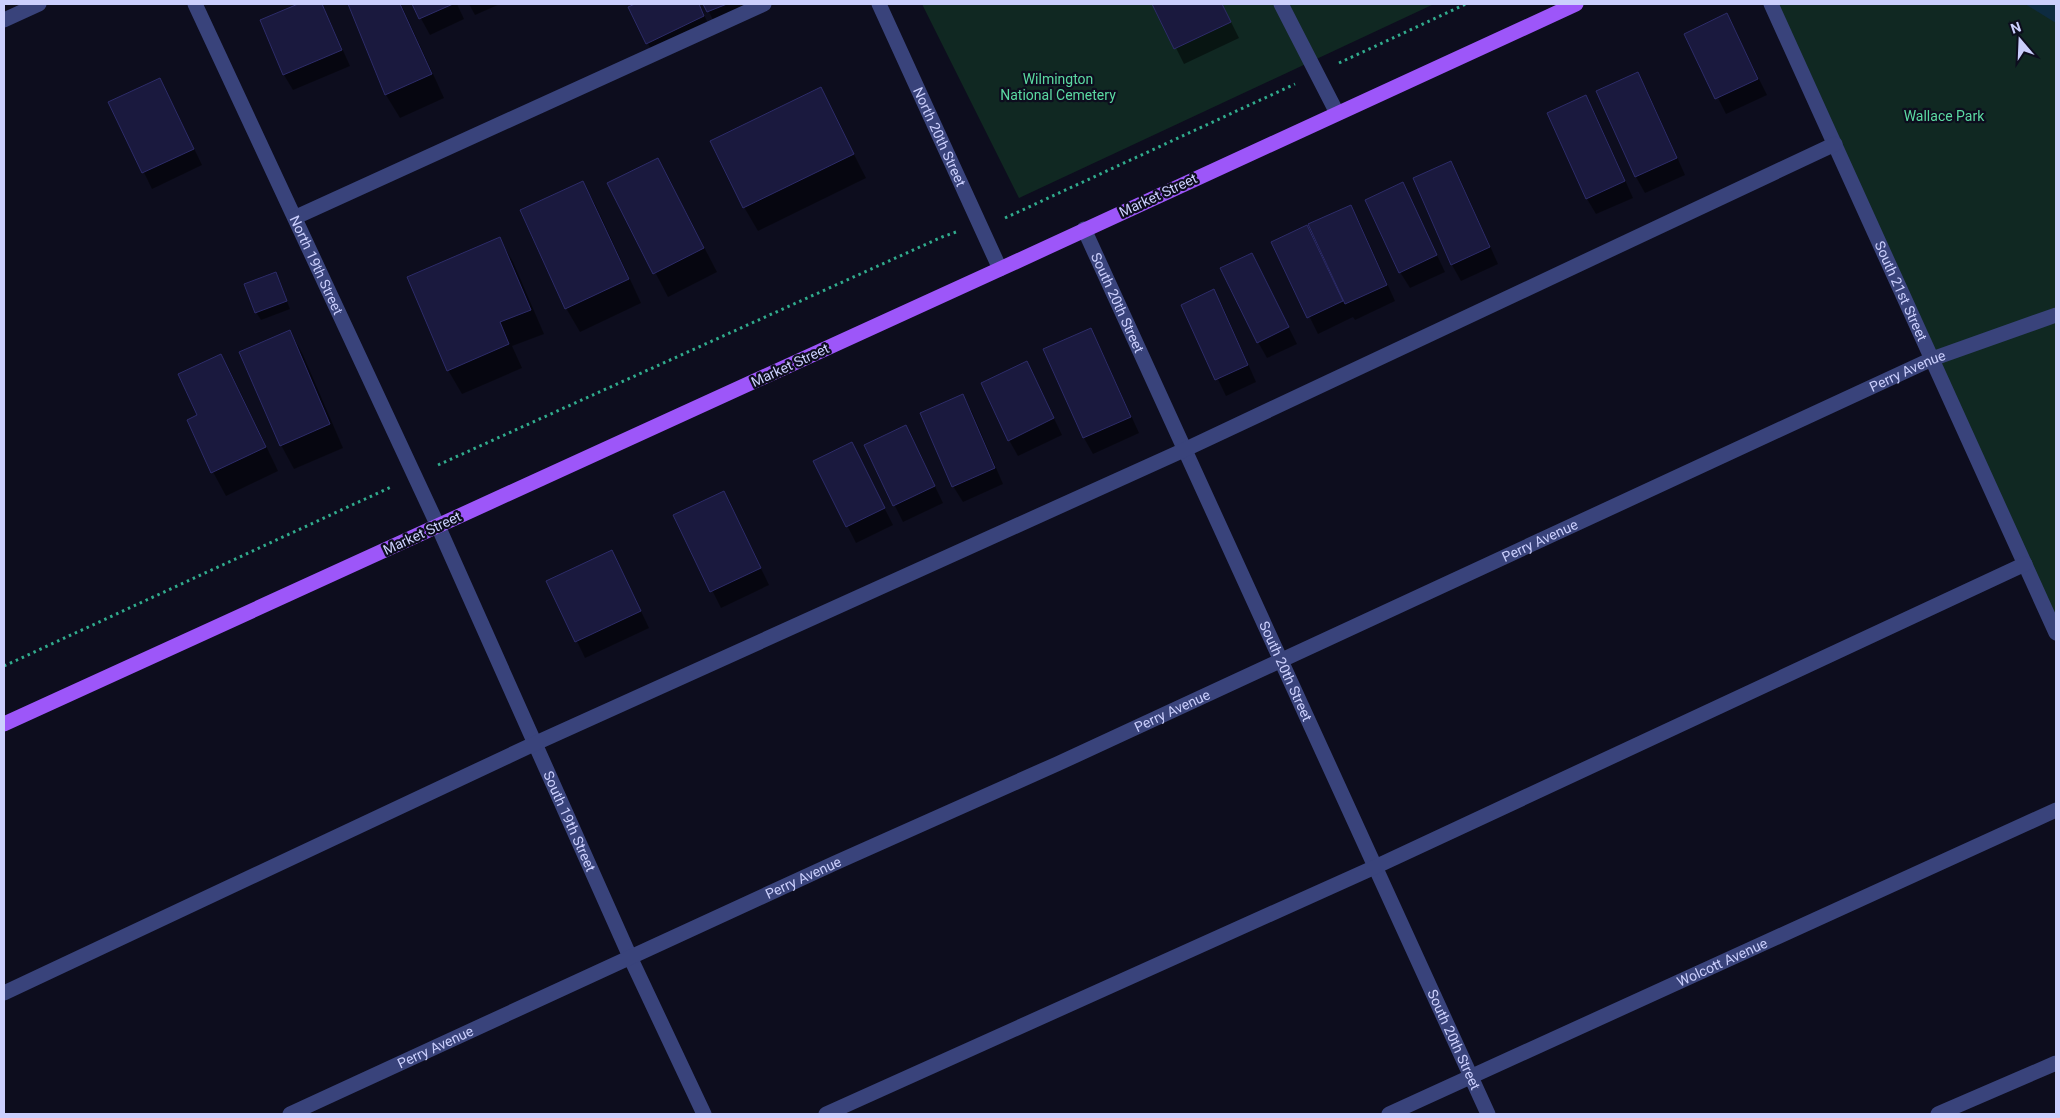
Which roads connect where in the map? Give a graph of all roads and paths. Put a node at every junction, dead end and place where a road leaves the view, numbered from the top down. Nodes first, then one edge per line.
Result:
1 (39, 4) edge
2 (195, 4) edge
3 (764, 4) edge
4 (879, 4) edge
5 (1281, 4) edge
6 (1466, 4) edge
7 (1576, 4) edge
8 (1771, 4) edge
9 (4, 20) edge
10 (1316, 73) junction
11 (1337, 113) junction
12 (1835, 144) junction
13 (296, 217) junction
14 (980, 225) junction
15 (1084, 229) junction
16 (1000, 269) junction
17 (2056, 315) edge
18 (1932, 359) junction
19 (1184, 450) junction
20 (415, 476) junction
21 (438, 526) junction
22 (2025, 564) junction
23 (2056, 633) edge
24 (1281, 661) junction
25 (4, 666) edge
26 (4, 724) edge
27 (536, 743) junction
28 (2056, 810) edge
29 (1375, 867) junction
30 (631, 958) junction
31 (4, 993) edge
32 (2056, 1063) edge
33 (1472, 1076) junction
34 (290, 1114) edge
35 (704, 1114) edge
36 (826, 1114) edge
37 (1389, 1114) edge
38 (1488, 1114) edge
39 (1938, 1114) edge

1 - 9 street
2 - 13 street, North 19th Street
3 - 13 street
4 - 14 street, North 20th Street
5 - 10 street
6 - 10 path
7 - 11 main road, Market Street
8 - 12 street, South 21st Street
10 - 11 street
10 - 14 path
11 - 15 main road, Market Street
12 - 18 street, South 21st Street
12 - 19 street
13 - 20 street, North 19th Street
14 - 16 street, North 20th Street
14 - 20 path
15 - 16 main road, Market Street
15 - 19 street, South 20th Street
16 - 21 main road, Market Street
17 - 18 street, Perry Avenue
18 - 22 street, South 21st Street
18 - 24 street, Perry Avenue
19 - 24 street, South 20th Street
19 - 27 street
20 - 21 street, North 19th Street
20 - 25 path
21 - 26 main road, Market Street
21 - 27 street, South 19th Street
22 - 23 street, South 21st Street
22 - 29 street
24 - 29 street, South 20th Street
24 - 30 street, Perry Avenue
27 - 30 street, South 19th Street
27 - 31 street
28 - 33 street, Wolcott Avenue
29 - 33 street, South 20th Street
29 - 36 street
30 - 34 street, Perry Avenue
30 - 35 street, South 19th Street
32 - 39 street
33 - 37 street, Wolcott Avenue
33 - 38 street, South 20th Street

